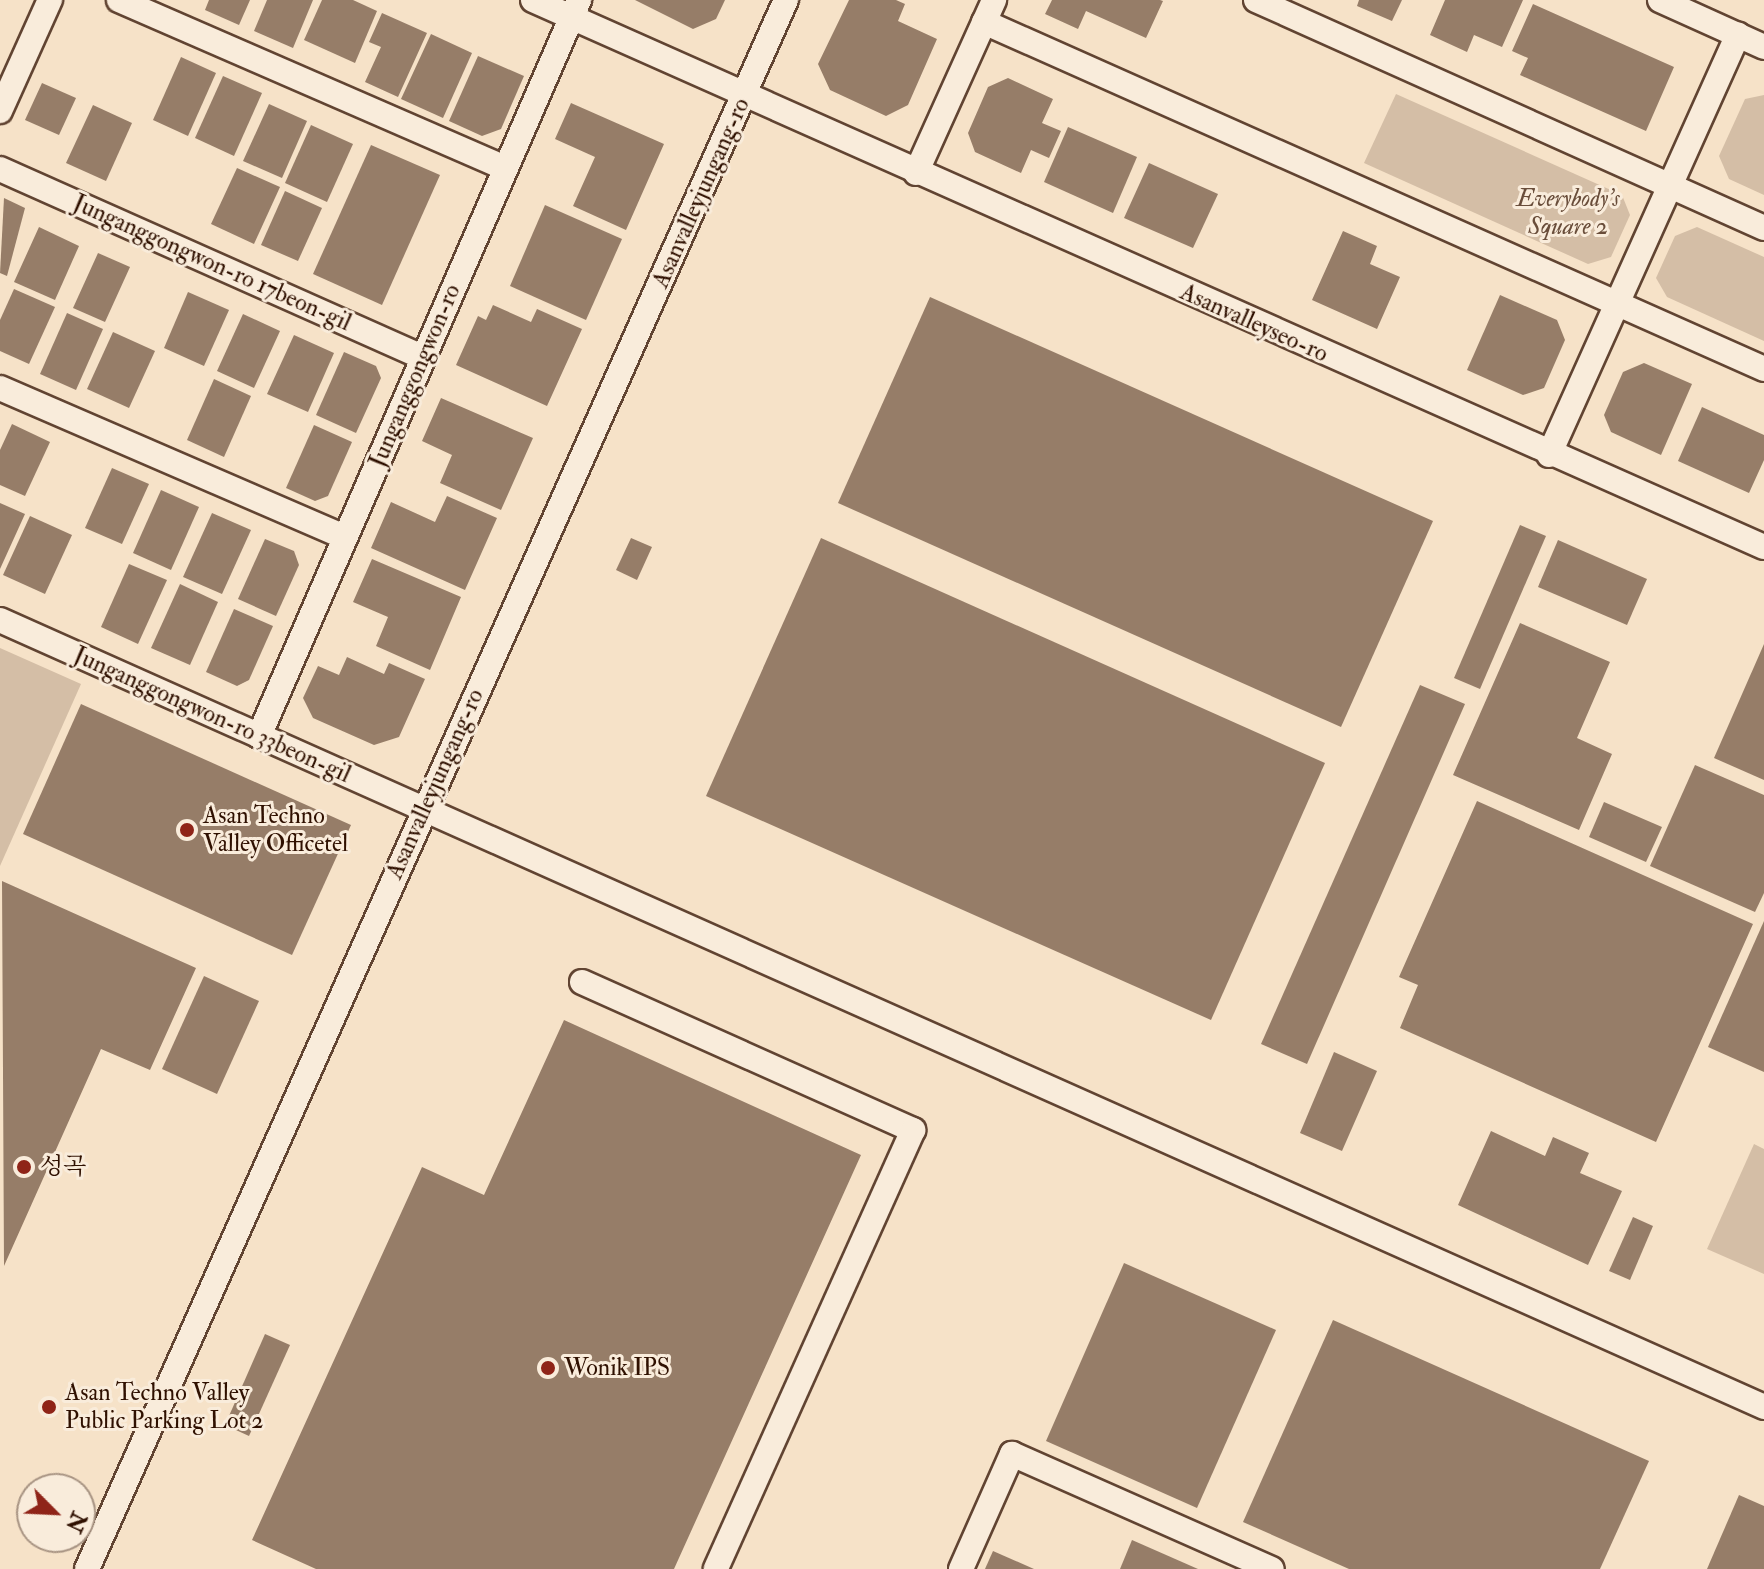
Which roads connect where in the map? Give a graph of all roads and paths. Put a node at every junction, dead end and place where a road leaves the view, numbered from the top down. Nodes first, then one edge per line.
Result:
1 (50, 0) edge
2 (119, 0) edge
3 (533, 0) edge
4 (786, 0) edge
5 (1256, 0) edge
6 (1660, 0) edge
7 (576, 9) edge
8 (989, 11) edge
9 (1738, 35) junction
10 (1764, 47) edge
11 (746, 95) junction
12 (0, 111) edge
13 (505, 168) junction
14 (0, 169) edge
15 (916, 173) junction
16 (1670, 187) junction
17 (1764, 228) edge
18 (1616, 304) junction
19 (423, 357) junction
20 (1764, 369) edge
21 (0, 388) edge
22 (1549, 455) junction
23 (345, 537) junction
24 (1764, 547) edge
25 (0, 620) edge
26 (259, 736) junction
27 (423, 809) junction
28 (582, 982) dead end
29 (1764, 1407) edge
30 (87, 1569) edge
31 (716, 1569) edge
32 (961, 1569) edge
33 (1272, 1569) edge

1 - 12 street
2 - 13 street
3 - 7 street
4 - 11 street, Asanvalleyjungang-ro
5 - 16 street
6 - 9 street
7 - 11 street
7 - 13 street, Junganggongwon-ro
8 - 15 street
8 - 18 street
9 - 10 street
9 - 16 street
11 - 15 street, Asanvalleyseo-ro
11 - 27 street, Asanvalleyjungang-ro
13 - 19 street, Junganggongwon-ro
14 - 19 street, Junganggongwon-ro 17beon-gil
15 - 22 street, Asanvalleyseo-ro
16 - 17 street
16 - 18 street
18 - 20 street
18 - 22 street
19 - 23 street, Junganggongwon-ro
21 - 23 street
22 - 24 street, Asanvalleyseo-ro
23 - 26 street, Junganggongwon-ro
25 - 26 street, Junganggongwon-ro 33beon-gil
26 - 27 street, Junganggongwon-ro 33beon-gil
27 - 29 street, Junganggongwon-ro 33beon-gil
27 - 30 street, Asanvalleyjungang-ro
28 - 31 street
32 - 33 street

